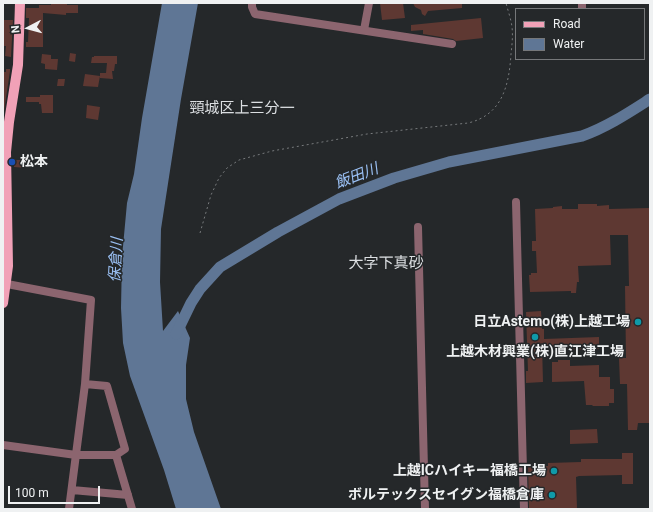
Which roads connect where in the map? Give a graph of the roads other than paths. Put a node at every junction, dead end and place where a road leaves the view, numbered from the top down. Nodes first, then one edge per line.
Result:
1 (20, 3) edge
2 (252, 3) edge
3 (368, 3) edge
4 (364, 30) junction
5 (452, 44) dead end
6 (5, 151) edge
7 (516, 202) dead end
8 (418, 227) dead end
9 (7, 284) junction
10 (3, 303) edge
11 (86, 384) junction
12 (3, 445) edge
13 (76, 455) junction
14 (116, 455) junction
15 (72, 490) junction
16 (128, 495) junction
17 (69, 509) edge
18 (132, 509) edge
19 (425, 509) edge
20 (524, 509) edge

1 - 6 main road
2 - 4 street
3 - 4 street
4 - 5 street
6 - 9 main road
7 - 20 street
8 - 19 street
9 - 10 main road
9 - 11 street
11 - 13 street
11 - 14 street
12 - 13 street
13 - 14 street
13 - 15 street
14 - 16 street
15 - 16 street
15 - 17 street
16 - 18 street

